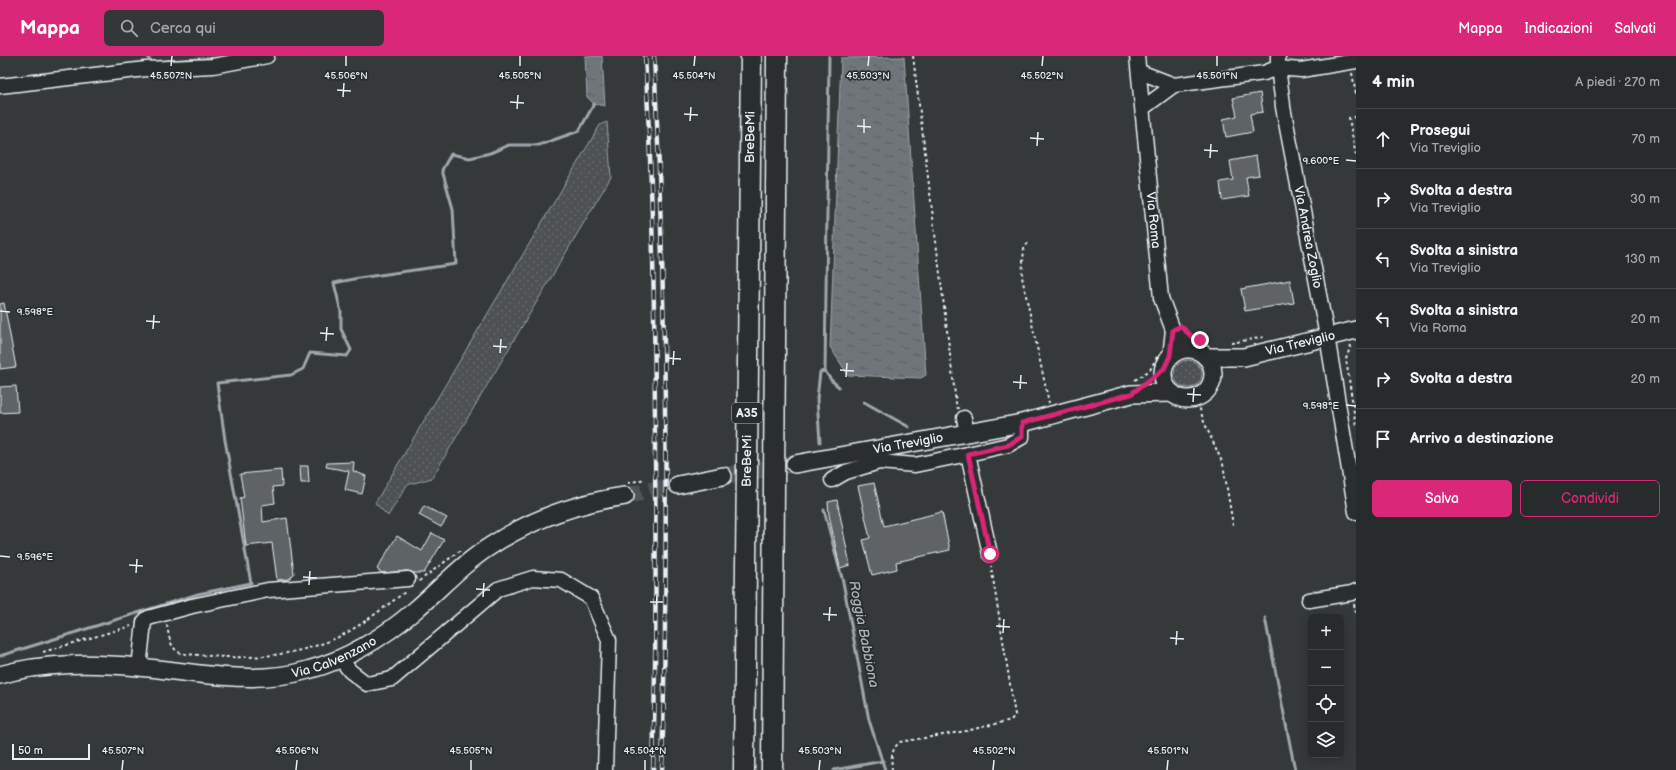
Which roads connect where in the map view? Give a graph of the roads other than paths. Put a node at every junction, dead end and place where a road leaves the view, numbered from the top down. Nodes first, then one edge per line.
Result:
1 (267, 56) edge
2 (751, 56) edge
3 (777, 56) edge
4 (1137, 56) edge
5 (1353, 61) edge
6 (1278, 62) edge
7 (1140, 72) junction
8 (1174, 85) junction
9 (0, 86) edge
10 (1143, 108) junction
11 (1173, 330) junction
12 (1326, 336) junction
13 (1354, 337) edge
14 (1200, 353) junction
15 (1244, 357) junction
16 (1164, 359) junction
17 (1213, 378) junction
18 (1132, 387) junction
19 (1172, 393) junction
20 (1022, 423) junction
21 (968, 454) junction
22 (795, 464) tunnel mouth
23 (723, 476) tunnel mouth
24 (832, 480) dead end
25 (678, 485) tunnel mouth
26 (625, 496) tunnel mouth
27 (1356, 512) edge
28 (990, 554) road end
29 (408, 579) dead end
30 (1356, 591) edge
31 (1309, 600) dead end
32 (340, 658) junction
33 (139, 668) junction
34 (0, 675) edge
35 (605, 770) edge
36 (744, 770) edge
37 (772, 770) edge

1 - 9 street
2 - 36 highway, BreBeMi / A35
3 - 37 highway, BreBeMi / A35
4 - 7 street, Via Roma
5 - 6 street
6 - 8 street
6 - 12 street, Via Andrea Zoglio
7 - 8 street
7 - 10 street, Via Roma
8 - 10 street
10 - 11 street, Via Roma
11 - 14 street, Via Roma
11 - 16 street, Via Roma
12 - 13 main road, Via Treviglio
12 - 15 main road, Via Treviglio
12 - 27 street, Via Andrea Zoglio
14 - 15 main road, Via Treviglio
14 - 16 main road, Via Treviglio
14 - 17 main road
15 - 17 main road, Via Treviglio
16 - 18 main road, Via Treviglio
16 - 19 main road
17 - 19 main road, Via Treviglio
18 - 19 main road, Via Treviglio
18 - 20 main road, Via Treviglio
20 - 21 street
20 - 22 main road, Via Treviglio
21 - 24 street
21 - 28 street
23 - 25 main road
26 - 32 main road, Via Calvenzano
29 - 33 street
30 - 31 street
32 - 33 main road, Via Calvenzano
32 - 35 street
33 - 34 main road, Via Calvenzano

